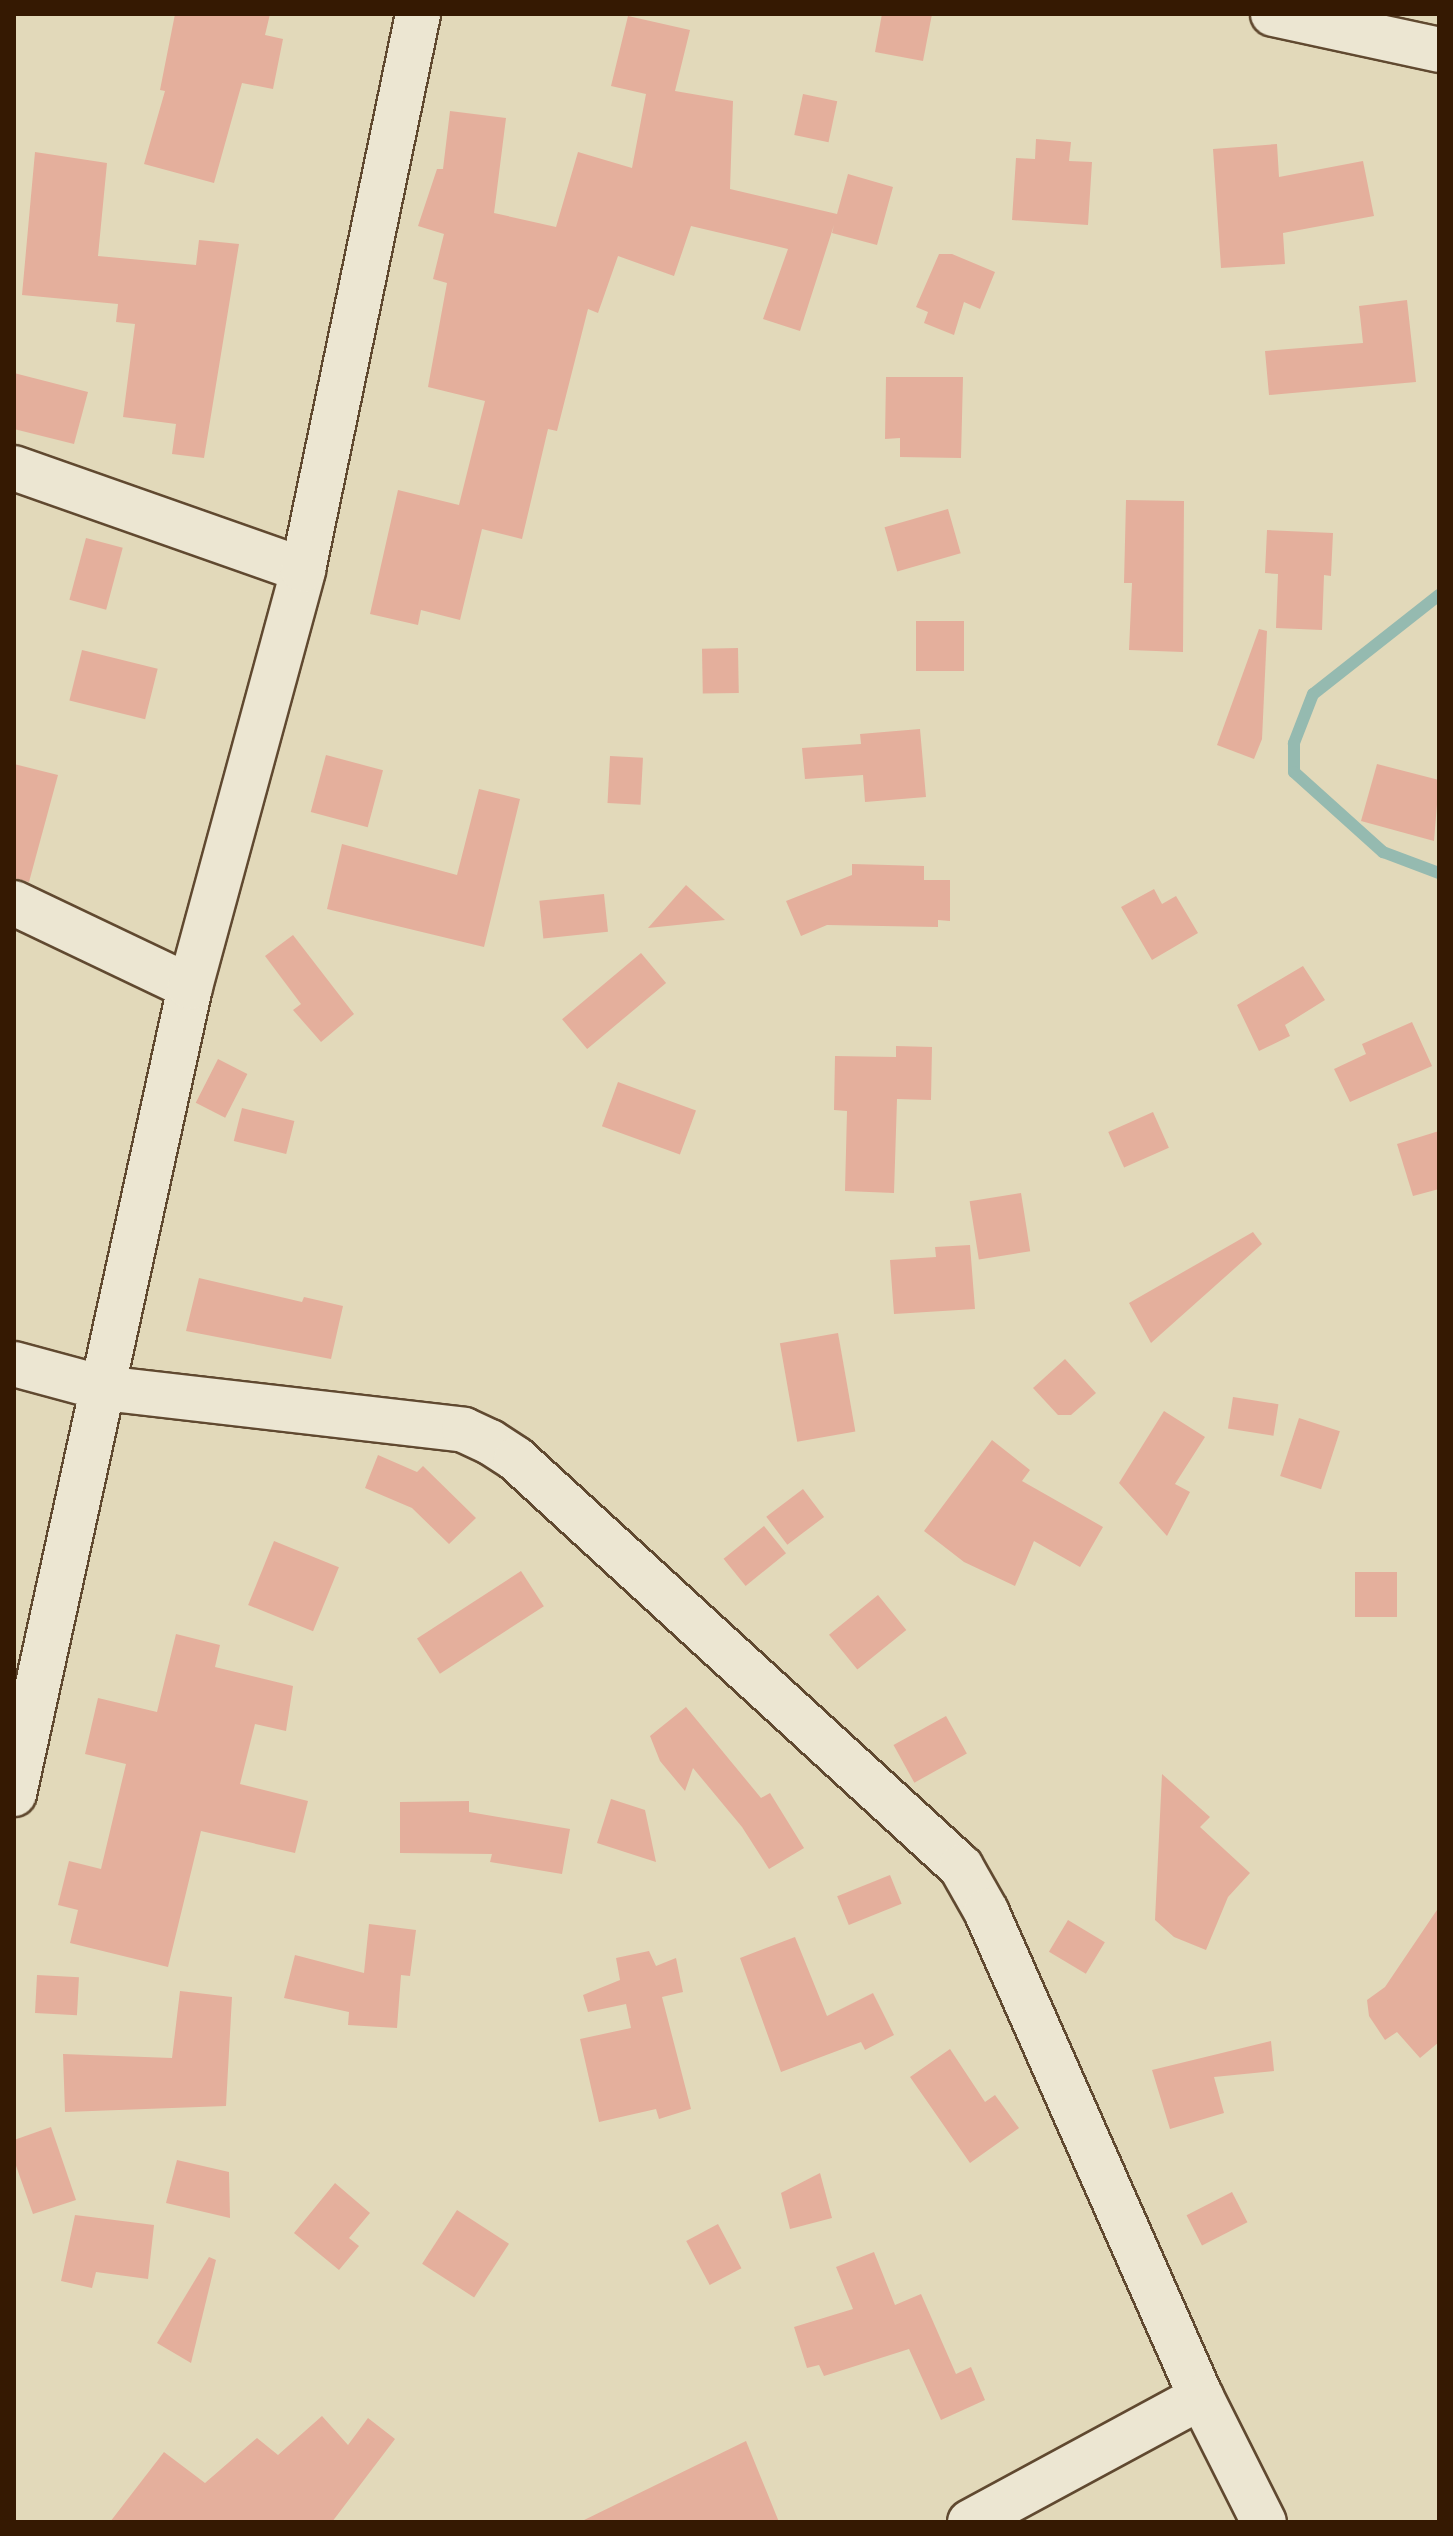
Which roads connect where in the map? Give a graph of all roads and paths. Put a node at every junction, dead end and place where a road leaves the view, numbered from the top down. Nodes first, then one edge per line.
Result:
1 (418, 14) edge
2 (1273, 14) edge
3 (1439, 50) edge
4 (14, 468) edge
5 (303, 570) junction
6 (14, 903) edge
7 (190, 987) junction
8 (14, 1364) edge
9 (103, 1388) junction
10 (14, 1794) edge
11 (1201, 2397) junction
12 (970, 2522) edge
13 (1264, 2522) edge

1 - 5 street
2 - 3 street
4 - 5 street
5 - 7 street
6 - 7 street
7 - 9 street
8 - 9 street
9 - 10 street
9 - 11 street
11 - 12 street
11 - 13 street

